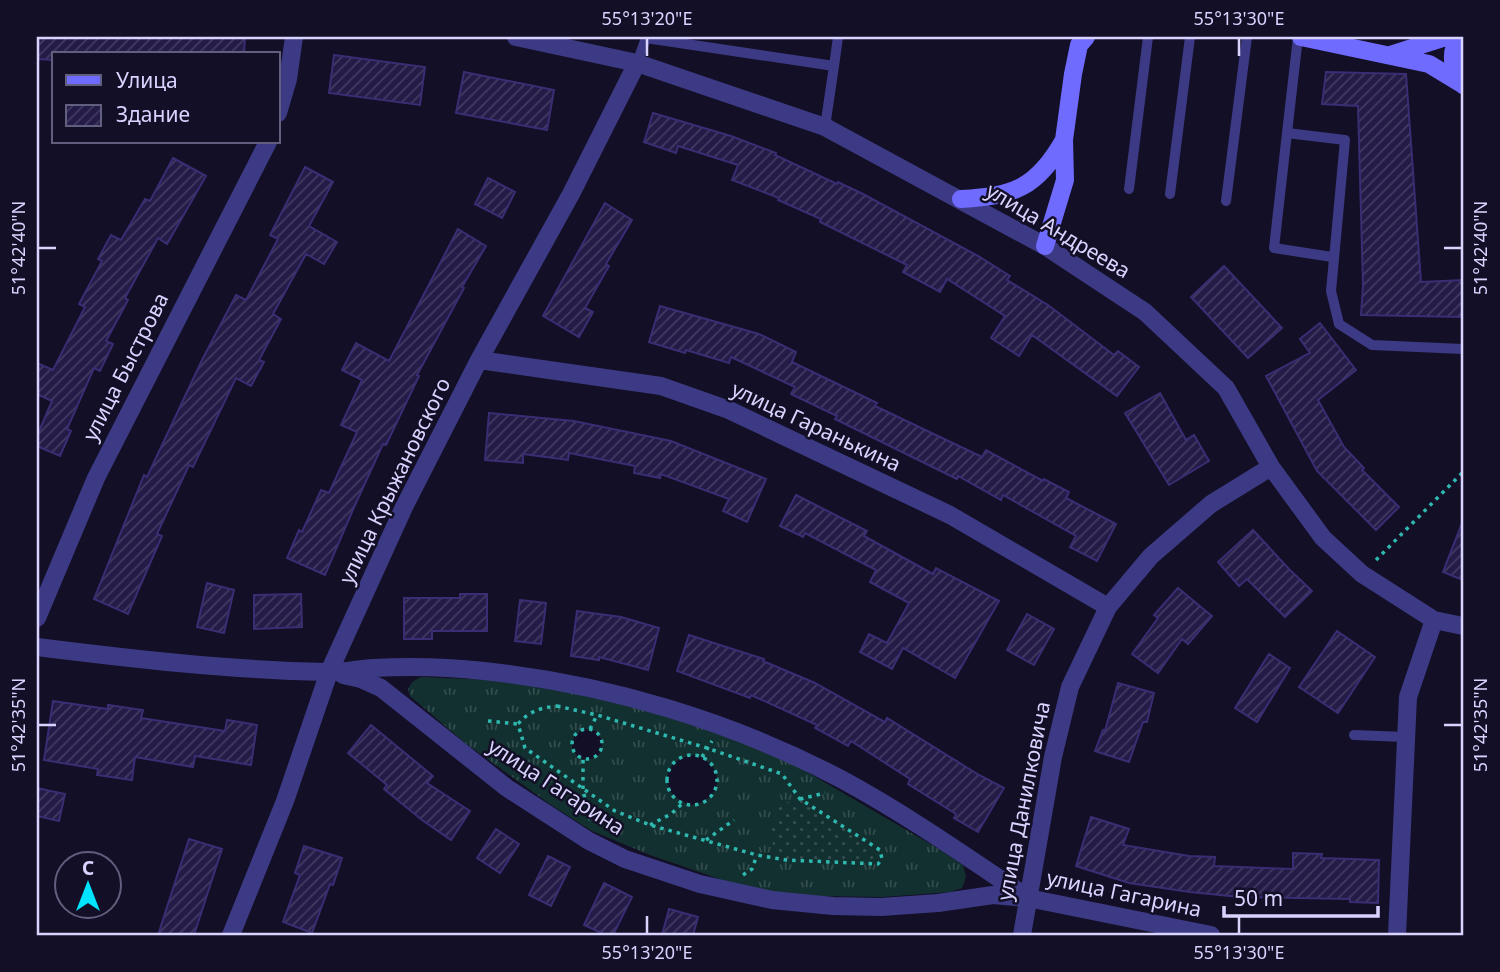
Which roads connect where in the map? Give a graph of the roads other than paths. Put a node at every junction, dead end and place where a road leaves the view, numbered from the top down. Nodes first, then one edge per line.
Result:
1 (294, 37) edge
2 (516, 37) edge
3 (646, 37) edge
4 (838, 37) edge
5 (1086, 37) edge
6 (1148, 37) edge
7 (1190, 37) edge
8 (1247, 37) edge
9 (1299, 37) edge
10 (1447, 37) edge
11 (1459, 37) edge
12 (1389, 55) junction
13 (637, 63) junction
14 (834, 66) junction
15 (1463, 85) edge
16 (280, 106) edge
17 (825, 127) junction
18 (1287, 134) junction
19 (1064, 140) junction
20 (267, 144) edge
21 (1129, 189) dead end
22 (1170, 194) dead end
23 (961, 199) junction
24 (1226, 201) dead end
25 (1045, 246) junction
26 (1332, 257) junction
27 (1463, 349) edge
28 (479, 360) junction
29 (1272, 467) junction
30 (1108, 607) junction
31 (37, 618) edge
32 (1434, 620) junction
33 (1463, 626) edge
34 (37, 647) edge
35 (330, 672) junction
36 (1354, 735) dead end
37 (1405, 737) junction
38 (1028, 898) junction
39 (231, 935) edge
40 (1022, 935) edge
41 (1212, 935) edge
42 (1397, 935) edge

1 - 16 street
2 - 13 street, улица Андреева
3 - 13 lane
3 - 14 lane
4 - 14 lane
5 - 19 street
6 - 21 lane
7 - 22 lane
8 - 24 lane
9 - 12 street
9 - 18 lane
10 - 12 street
11 - 15 street
12 - 15 street
13 - 17 street, улица Андреева
13 - 28 street, улица Крыжановского
14 - 17 lane
17 - 23 street, улица Андреева
18 - 26 lane
18 - 26 lane
19 - 23 street
19 - 25 street
20 - 31 street, улица Быстрова
23 - 25 street, улица Андреева
25 - 29 street, улица Андреева
26 - 27 lane
28 - 30 street, улица Гаранькина
28 - 35 street, улица Крыжановского
29 - 30 street, улица Данилковича
29 - 32 street, улица Андреева
30 - 38 street, улица Данилковича
32 - 33 street, улица Андреева
32 - 37 street
34 - 35 street, улица Гагарина
35 - 38 street, улица Гагарина
35 - 38 street, улица Гагарина
35 - 39 street, улица Крыжановского
36 - 37 lane
37 - 42 street
38 - 40 street, улица Данилковича
38 - 41 street, улица Гагарина

